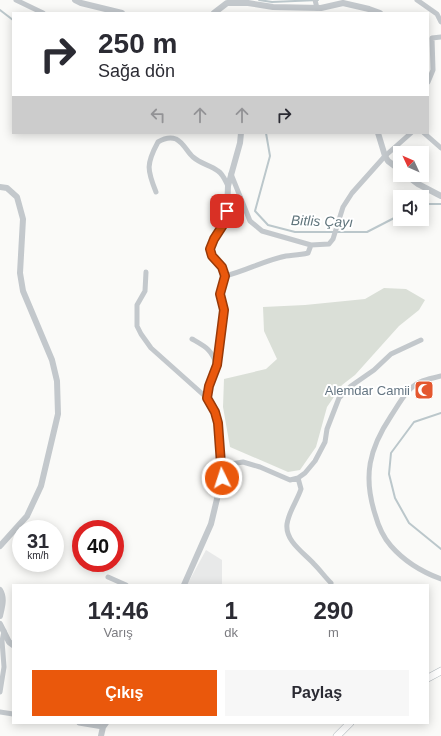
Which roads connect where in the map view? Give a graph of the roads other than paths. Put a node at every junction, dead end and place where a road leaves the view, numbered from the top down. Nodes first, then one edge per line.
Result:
1 (16, 0) edge
2 (75, 0) edge
3 (351, 0) edge
4 (417, 0) edge
5 (246, 1) edge
6 (340, 2) edge
7 (316, 4) edge
8 (41, 12) edge
9 (118, 12) edge
10 (215, 12) edge
11 (377, 12) edge
12 (441, 22) edge
13 (441, 37) edge
14 (430, 46) edge
15 (429, 80) edge
16 (241, 134) edge
17 (378, 134) edge
18 (410, 134) edge
19 (425, 134) edge
20 (441, 148) edge
21 (385, 156) junction
22 (393, 165) edge
23 (232, 174) junction
24 (415, 182) edge
25 (228, 186) junction
26 (0, 187) edge
27 (156, 192) dead end
28 (441, 196) edge
29 (310, 245) junction
30 (146, 272) dead end
31 (225, 276) junction
32 (192, 339) dead end
33 (421, 340) dead end
34 (217, 365) junction
35 (441, 376) edge
36 (207, 398) junction
37 (222, 468) junction
38 (298, 478) junction
39 (0, 546) edge
40 (108, 577) dead end
41 (441, 579) edge
42 (124, 584) edge
43 (184, 584) edge
44 (331, 584) dead end
45 (0, 590) edge
46 (0, 616) edge
47 (0, 624) edge
48 (4, 631) junction
49 (12, 644) edge
50 (441, 671) edge
51 (429, 677) edge
52 (0, 692) edge
53 (0, 712) edge
54 (12, 714) edge
55 (92, 724) edge
56 (349, 724) edge
57 (104, 725) edge
58 (101, 736) edge
59 (337, 736) edge

1 - 8 street
2 - 9 street
3 - 6 street
4 - 12 street
5 - 7 street
5 - 10 street
6 - 7 street
6 - 11 street
13 - 14 street
14 - 15 street
16 - 23 street
17 - 21 street
18 - 21 street
19 - 20 street
21 - 22 street
21 - 29 street
23 - 25 street
23 - 29 street
24 - 28 street
25 - 27 street
25 - 31 street
26 - 39 street
29 - 31 street
30 - 36 street
31 - 34 street
32 - 34 street
33 - 38 street
34 - 36 street
35 - 41 street
36 - 37 street
37 - 38 street
37 - 43 street
38 - 44 street
40 - 42 street
45 - 46 street
47 - 48 street
48 - 49 street
48 - 52 street
50 - 51 main road
53 - 54 street
55 - 57 street
56 - 59 main road
57 - 58 street

